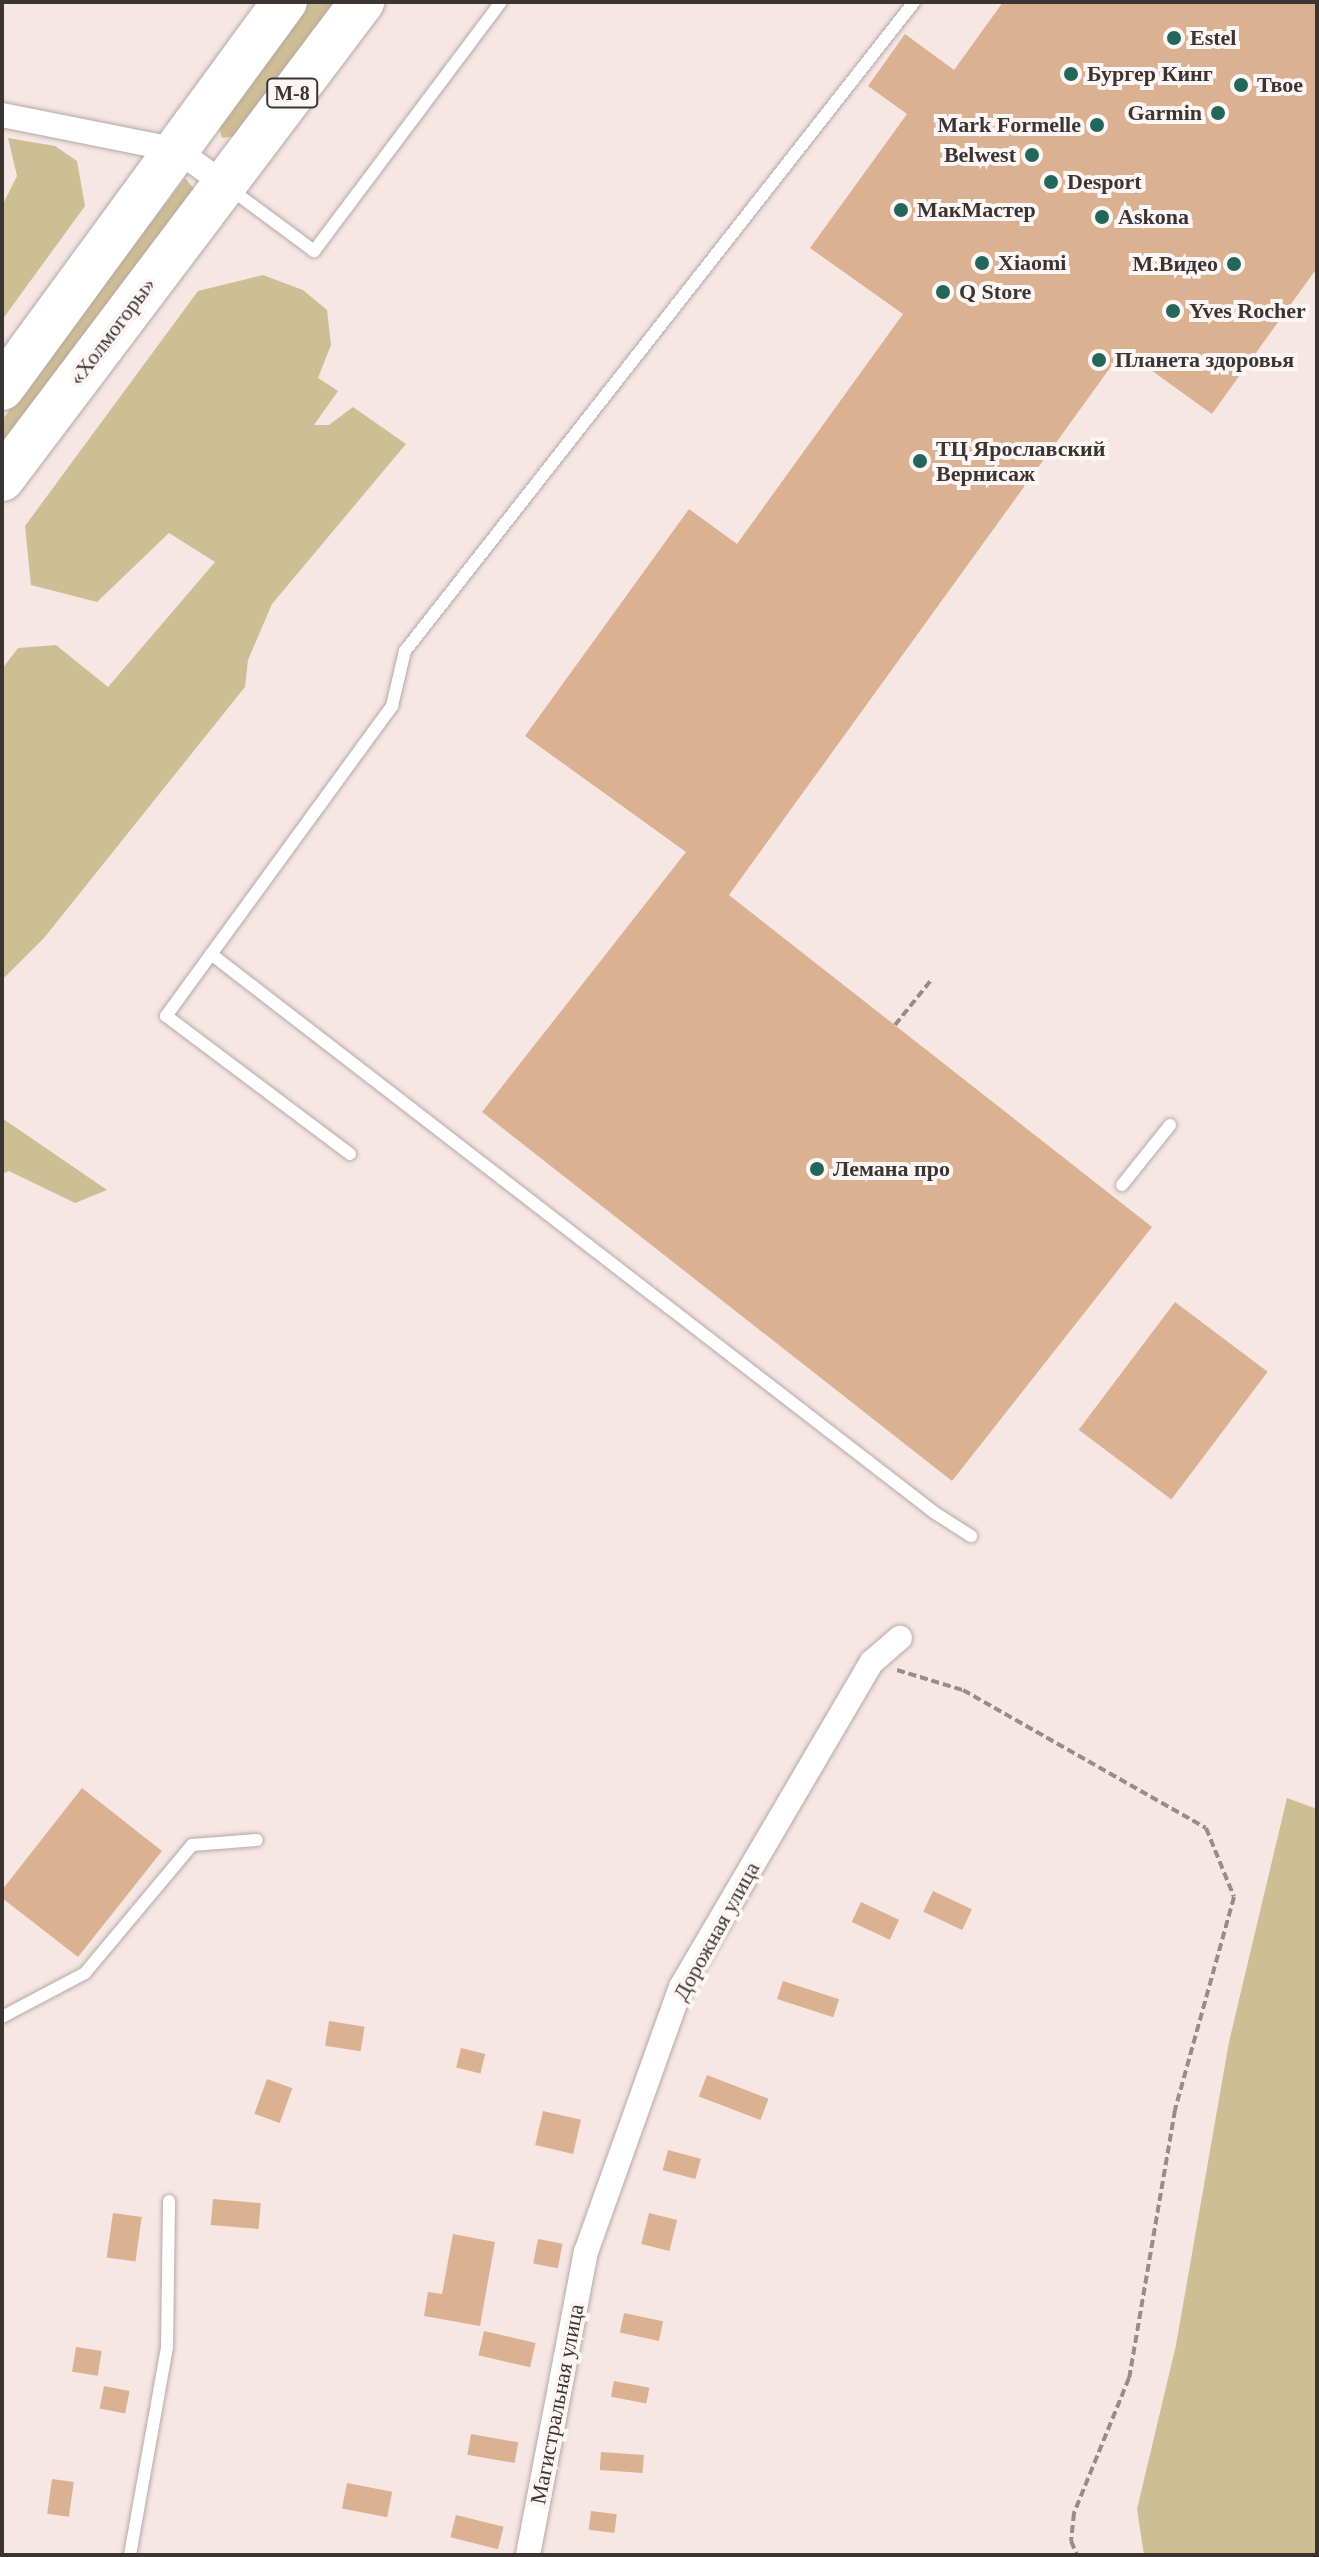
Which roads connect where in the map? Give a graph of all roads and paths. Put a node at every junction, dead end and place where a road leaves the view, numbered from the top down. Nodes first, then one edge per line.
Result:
1 (285, 2) edge
2 (362, 2) edge
3 (501, 2) edge
4 (914, 2) edge
5 (2, 115) edge
6 (177, 150) junction
7 (223, 183) junction
8 (2, 388) edge
9 (2, 479) edge
10 (211, 954) junction
11 (932, 979) dead end
12 (895, 1025) dead end
13 (1170, 1125) dead end
14 (350, 1154) dead end
15 (1122, 1185) dead end
16 (971, 1536) dead end
17 (900, 1638) dead end
18 (872, 1662) junction
19 (257, 1840) dead end
20 (2, 2017) edge
21 (169, 2201) dead end
22 (586, 2252) joint
23 (130, 2555) edge
24 (528, 2555) edge
25 (1077, 2555) edge

1 - 6 highway, М-8
2 - 7 highway, М-8
3 - 7 lane
4 - 10 lane
5 - 6 street
6 - 7 street
6 - 8 highway, М-8
7 - 9 highway, «Холмогоры» / М-8
10 - 14 lane
10 - 16 lane
11 - 12 path
13 - 15 lane
17 - 18 street, Дорожная улица
18 - 22 street, Дорожная улица
18 - 25 path
19 - 20 lane
21 - 23 lane
22 - 24 street, Магистральная улица

